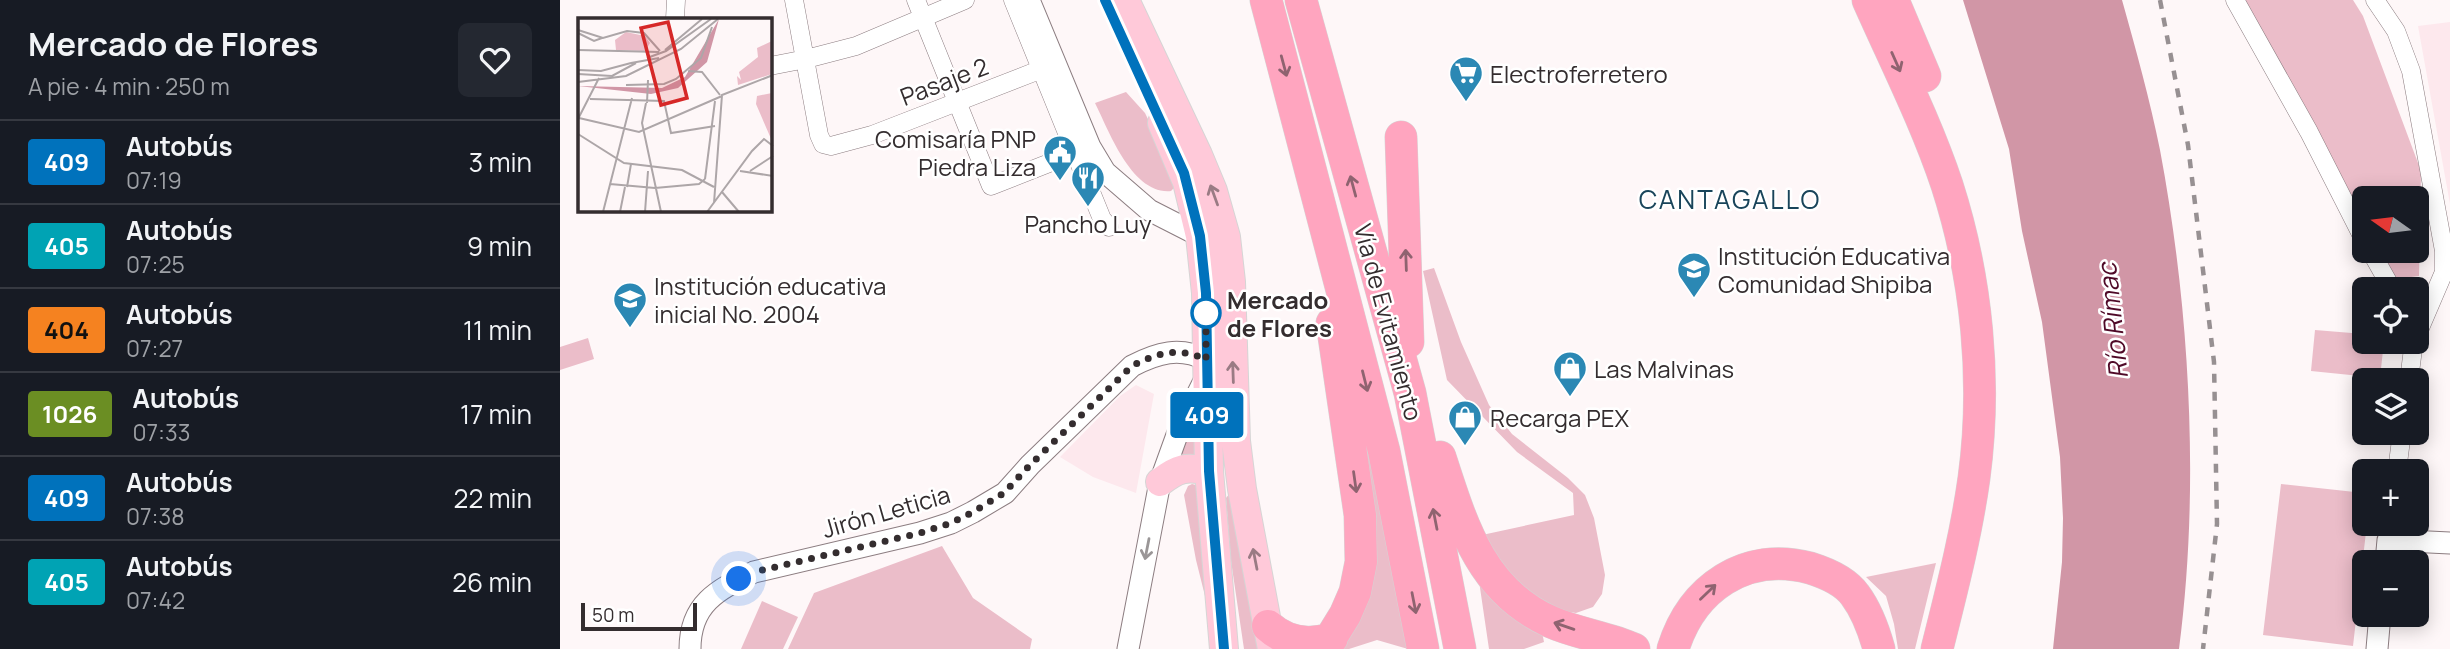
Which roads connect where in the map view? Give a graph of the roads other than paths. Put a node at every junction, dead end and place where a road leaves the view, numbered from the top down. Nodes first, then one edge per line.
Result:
1 (676, 0) edge
2 (794, 0) edge
3 (916, 0) edge
4 (965, 0) edge
5 (1013, 0) edge
6 (1029, 0) edge
7 (1105, 0) edge
8 (1125, 0) edge
9 (1266, 0) edge
10 (1301, 0) edge
11 (1868, 0) edge
12 (1893, 0) edge
13 (2235, 0) edge
14 (2375, 0) edge
15 (675, 18) edge
16 (924, 18) junction
17 (806, 59) junction
18 (772, 66) edge
19 (1042, 69) junction
20 (958, 101) junction
21 (1300, 125) junction
22 (1401, 137) dead end
23 (1082, 149) junction
24 (2352, 216) edge
25 (1109, 227) dead end
26 (1213, 236) junction
27 (2429, 307) edge
28 (1206, 368) junction
29 (1410, 393) junction
30 (1209, 471) junction
31 (1160, 482) junction
32 (2388, 542) edge
33 (2450, 543) edge
34 (2379, 627) edge
35 (1270, 638) edge
36 (1328, 643) edge
37 (690, 649) edge
38 (1128, 649) edge
39 (1224, 649) edge
40 (1423, 649) edge
41 (1460, 649) edge
42 (1634, 649) edge
43 (1673, 649) edge
44 (1880, 649) edge
45 (1937, 649) edge
46 (1959, 649) edge
47 (2377, 649) edge

1 - 15 street
2 - 17 street
3 - 16 street
4 - 16 street
5 - 19 street
6 - 23 street
7 - 26 main road
26 -> 8 main road
9 -> 21 highway, Vía de Evitamiento
29 -> 10 highway, Vía de Evitamiento
11 -> 45 highway
12 - 46 highway
13 - 24 street
14 - 27 street
16 - 17 street
16 - 20 street
17 - 18 street
17 - 20 street, Pasaje 2
19 - 20 street, Pasaje 2
19 - 23 street
20 - 23 street
21 -> 36 highway
21 -> 40 highway, Vía de Evitamiento
29 -> 22 highway
23 - 25 street
23 - 26 street
26 - 28 main road
35 -> 26 main road
28 - 30 main road
28 - 31 street
28 - 37 street, Jirón Leticia
41 -> 29 highway, Vía de Evitamiento
42 -> 29 highway
30 - 31 main road
30 - 39 main road
31 -> 38 street
32 - 33 street
34 - 47 street
35 - 36 highway
43 -> 44 highway

